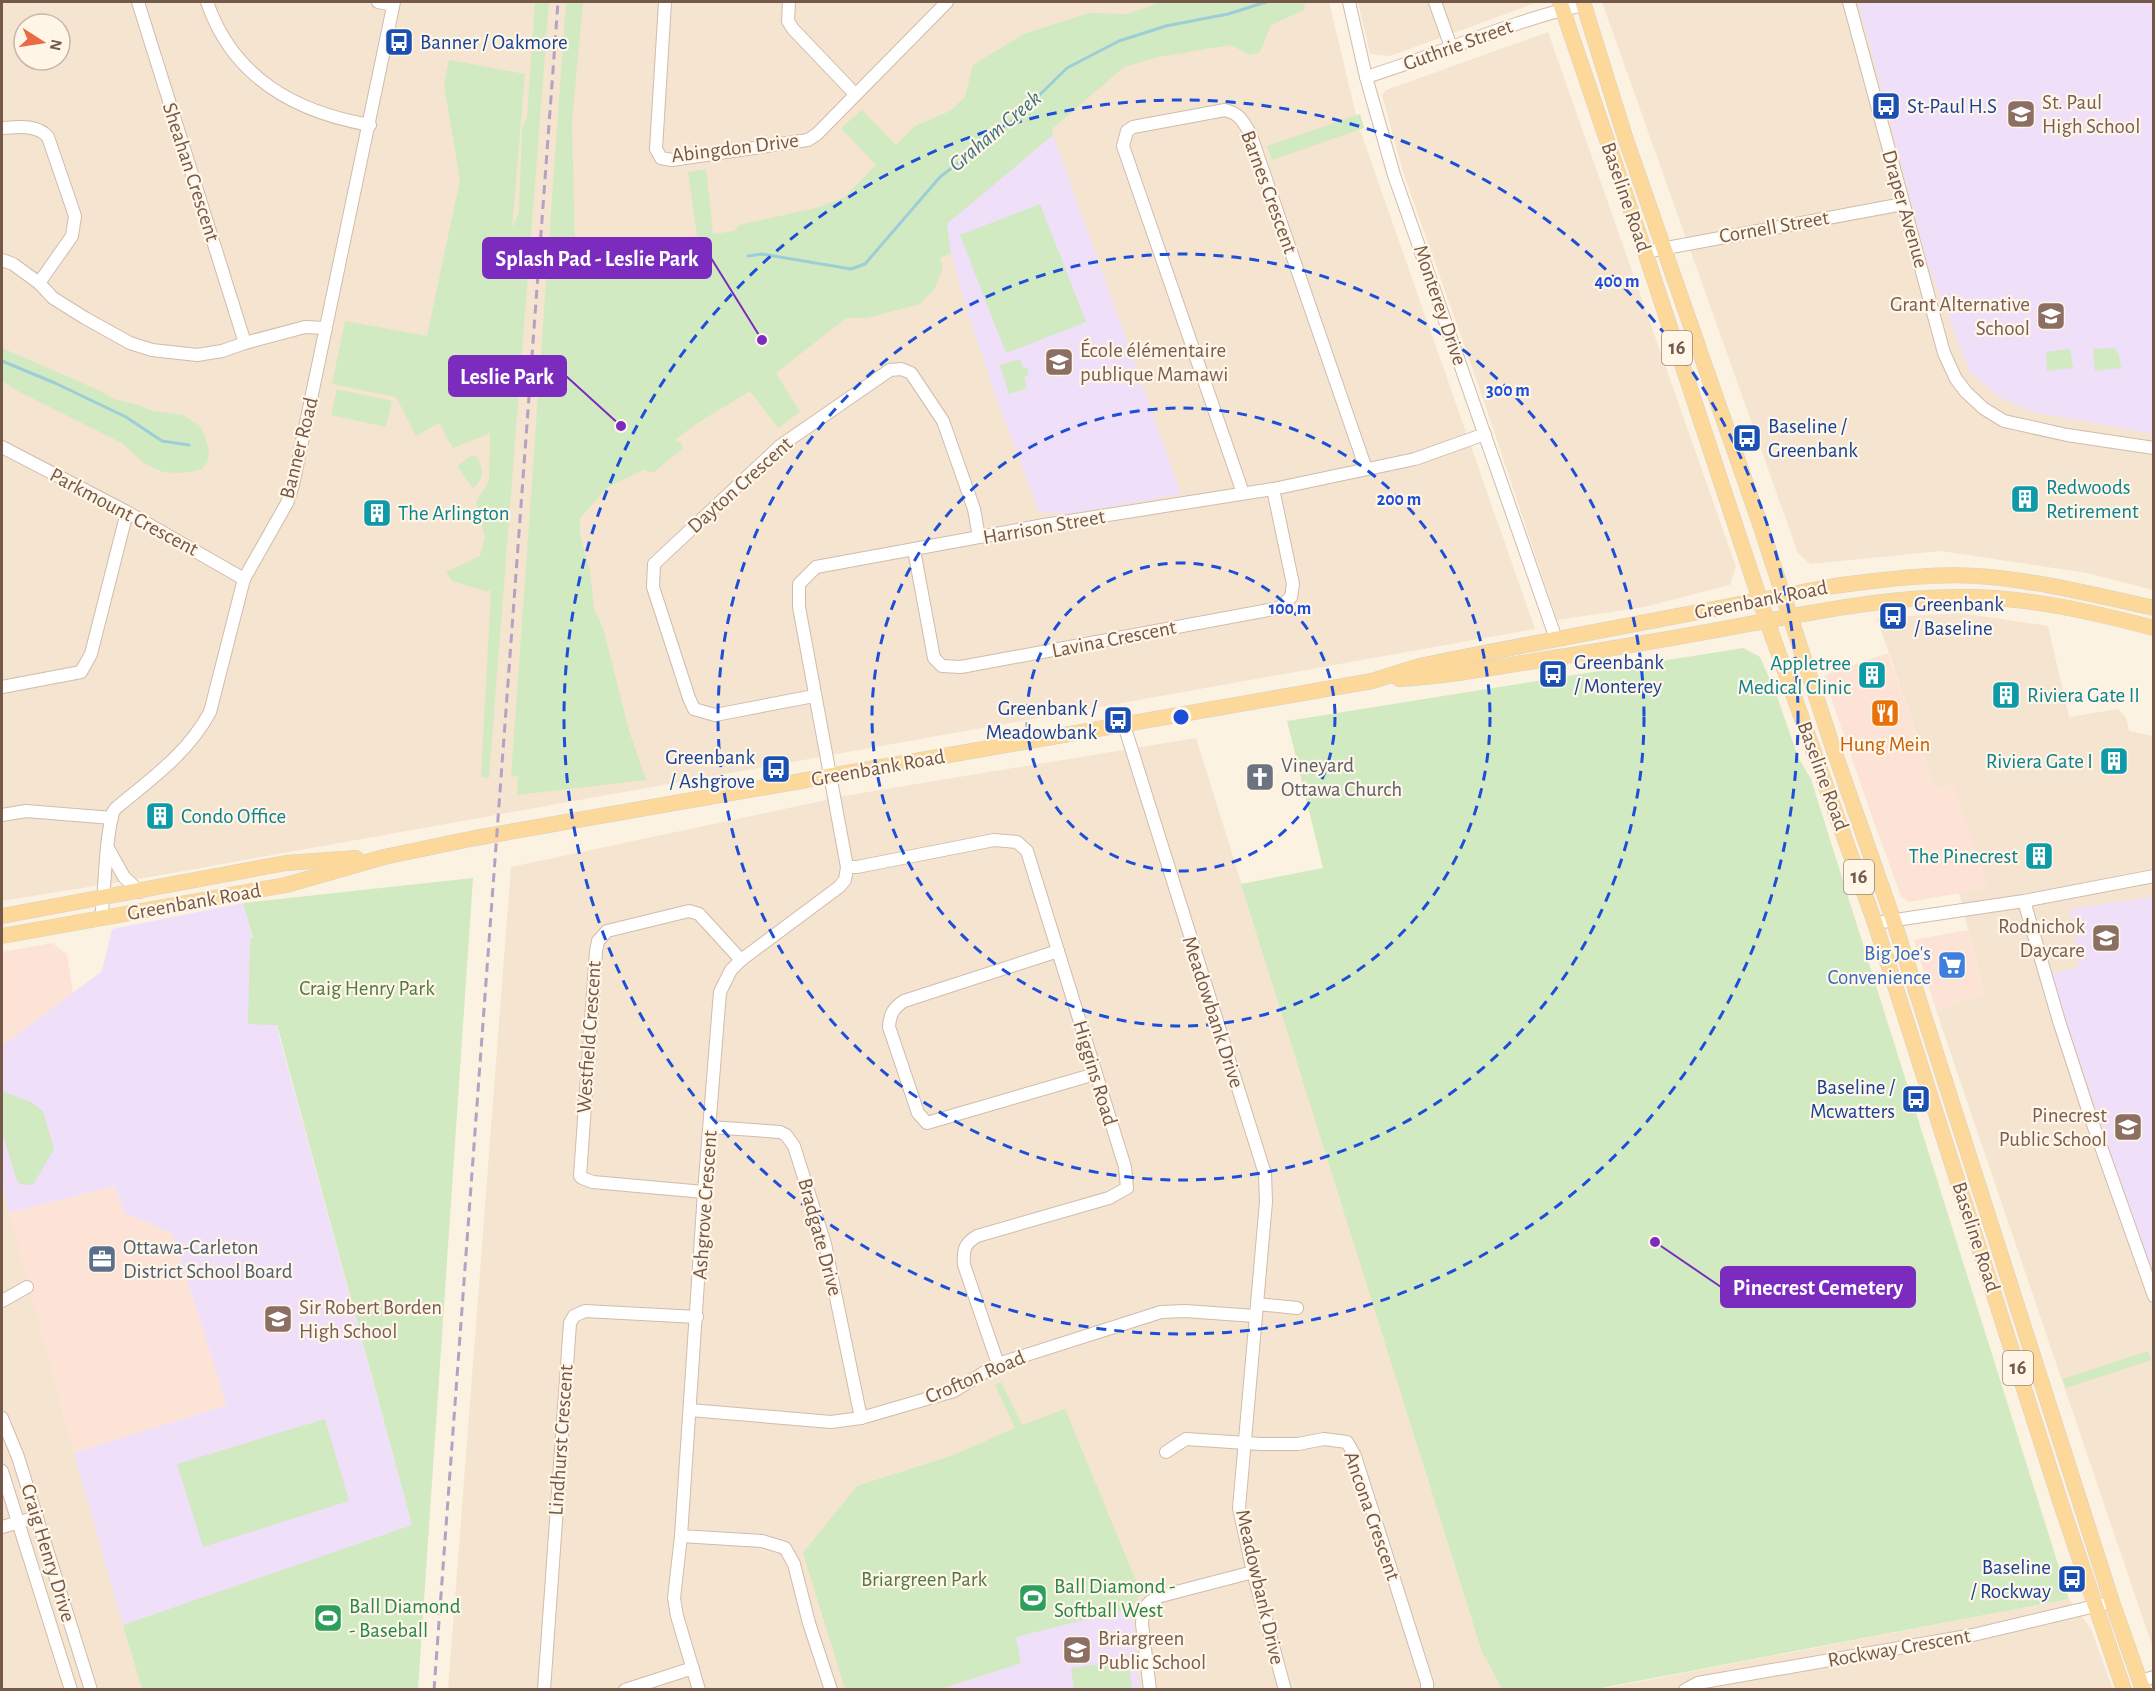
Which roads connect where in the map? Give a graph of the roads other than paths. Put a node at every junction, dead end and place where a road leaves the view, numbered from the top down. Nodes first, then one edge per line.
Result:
1 (138, 2) edge
2 (207, 2) edge
3 (378, 2) edge
4 (665, 2) edge
5 (789, 2) edge
6 (944, 2) edge
7 (1349, 2) edge
8 (1435, 2) edge
9 (1849, 2) edge
10 (394, 3) edge
11 (1583, 3) edge
12 (1561, 6) edge
13 (1451, 47) junction
14 (1366, 77) junction
15 (855, 93) junction
16 (370, 125) junction
17 (2, 128) edge
18 (1903, 204) junction
19 (1664, 247) junction
20 (1645, 252) junction
21 (2, 260) edge
22 (39, 283) junction
23 (326, 328) junction
24 (245, 343) junction
25 (1485, 434) junction
26 (2, 447) edge
27 (2154, 448) edge
28 (1366, 469) junction
29 (1273, 489) junction
30 (1243, 493) junction
31 (128, 512) junction
32 (979, 537) junction
33 (914, 550) junction
34 (244, 579) junction
35 (1783, 594) junction
36 (1760, 599) junction
37 (2154, 608) edge
38 (1791, 616) junction
39 (1767, 621) junction
40 (2154, 628) edge
41 (1556, 639) junction
42 (1372, 681) junction
43 (2, 687) edge
44 (814, 696) junction
45 (1124, 725) junction
46 (829, 777) junction
47 (2, 815) edge
48 (112, 818) junction
49 (107, 846) junction
50 (384, 857) junction
51 (847, 867) junction
52 (2154, 876) edge
53 (140, 892) junction
54 (104, 897) junction
55 (2024, 901) junction
56 (2, 916) edge
57 (101, 918) junction
58 (1893, 919) junction
59 (1875, 923) junction
60 (2, 936) edge
61 (1058, 951) junction
62 (741, 960) junction
63 (1095, 1074) junction
64 (710, 1127) junction
65 (704, 1192) junction
66 (27, 1287) dead end
67 (2154, 1296) edge
68 (2, 1301) edge
69 (1297, 1308) dead end
70 (1256, 1310) junction
71 (697, 1317) junction
72 (998, 1364) junction
73 (690, 1410) junction
74 (2, 1418) edge
75 (861, 1418) junction
76 (1244, 1443) junction
77 (1166, 1452) dead end
78 (2, 1471) edge
79 (37, 1517) junction
80 (18, 1522) junction
81 (2, 1527) edge
82 (681, 1536) junction
83 (1253, 1572) junction
84 (2112, 1602) junction
85 (2096, 1607) junction
86 (693, 1668) junction
87 (2146, 1683) edge
88 (71, 1689) edge
89 (91, 1689) edge
90 (544, 1689) edge
91 (626, 1689) edge
92 (699, 1689) edge
93 (831, 1689) edge
94 (1150, 1689) edge
95 (1285, 1689) edge
96 (1427, 1689) edge
97 (1685, 1689) edge
98 (2124, 1689) edge

1 - 24 street, Sheahan Crescent
2 - 16 street
3 - 10 street
4 - 15 street, Abingdon Drive
5 - 15 street
6 - 15 street, Abingdon Drive
7 - 14 street, Monterey Drive
8 - 13 street
9 - 18 street, Draper Avenue
10 - 16 street, Banner Road
11 - 12 street, Guthrie Street
11 - 19 main road, Baseline Road / 16
12 - 13 street, Guthrie Street
12 - 20 main road, Baseline Road / 16
13 - 14 street, Guthrie Street
14 - 25 street, Monterey Drive
16 - 23 street, Banner Road
17 - 22 street
18 - 19 street, Cornell Street
18 - 27 street, Draper Avenue
19 - 20 street, Cornell Street
19 - 35 main road, Baseline Road / 16
20 - 36 main road, Baseline Road / 16
21 - 22 street
22 - 24 street
23 - 24 street
23 - 34 street, Banner Road
25 - 28 street, Harrison Street
25 - 41 street, Monterey Drive
26 - 31 street, Parkmount Crescent
28 - 29 street, Harrison Street
28 - 30 street, Barnes Crescent
29 - 30 street, Harrison Street
29 - 33 street, Lavina Crescent
30 - 32 street, Harrison Street
31 - 34 street, Parkmount Crescent
31 - 43 street
32 - 33 street, Harrison Street
32 - 44 street, Dayton Crescent
33 - 44 street, Harrison Street
34 - 48 street, Banner Road
35 - 36 main road, Greenbank Road
35 - 37 main road, Greenbank Road
35 - 38 main road, Baseline Road / 16
36 - 39 main road, Baseline Road / 16
36 - 41 main road, Greenbank Road
38 - 39 main road, Greenbank Road
38 - 40 main road, Greenbank Road
38 - 58 main road, Baseline Road / 16
39 - 42 main road, Greenbank Road
39 - 59 main road, Baseline Road / 16
41 - 42 main road, Greenbank Road
42 - 45 main road, Greenbank Road
44 - 46 street, Harrison Street
45 - 46 main road, Greenbank Road
45 - 70 street, Meadowbank Drive
46 - 50 main road, Greenbank Road
46 - 51 street
47 - 48 street
48 - 49 street
49 - 53 street
49 - 54 street
50 - 53 main road, Greenbank Road
50 - 57 main road, Greenbank Road
51 - 61 street, Higgins Road
51 - 62 street, Ashgrove Crescent
52 - 55 street
53 - 54 main road, Greenbank Road
54 - 56 main road, Greenbank Road
54 - 57 street
55 - 58 street
55 - 67 street
57 - 60 main road, Greenbank Road
58 - 59 street
58 - 84 main road, Baseline Road / 16
59 - 85 main road, Baseline Road / 16
61 - 63 street, Higgins Road
61 - 63 street
62 - 64 street, Ashgrove Crescent
62 - 65 street, Westfield Crescent
63 - 72 street, Higgins Road
64 - 65 street, Ashgrove Crescent
64 - 75 street, Bradgate Drive
65 - 71 street, Ashgrove Crescent
66 - 68 street
69 - 70 street
70 - 72 street, Crofton Road
70 - 76 street, Meadowbank Drive
71 - 73 street, Ashgrove Crescent
71 - 90 street, Lindhurst Crescent
72 - 75 street, Crofton Road
73 - 75 street, Crofton Road
73 - 82 street, Ashgrove Crescent
74 - 79 street, Craig Henry Drive
76 - 77 street
76 - 83 street, Meadowbank Drive
76 - 96 street, Ancona Crescent
78 - 80 street, Craig Henry Drive
79 - 80 street
79 - 89 street, Craig Henry Drive
80 - 81 street
80 - 88 street, Craig Henry Drive
82 - 86 street, Ashgrove Crescent
82 - 93 street
83 - 94 street
83 - 95 street, Meadowbank Drive
84 - 85 street, Rockway Crescent
84 - 87 main road, Baseline Road / 16
85 - 97 street, Rockway Crescent
85 - 98 main road, Baseline Road / 16
86 - 91 street
86 - 92 street, Ashgrove Crescent

